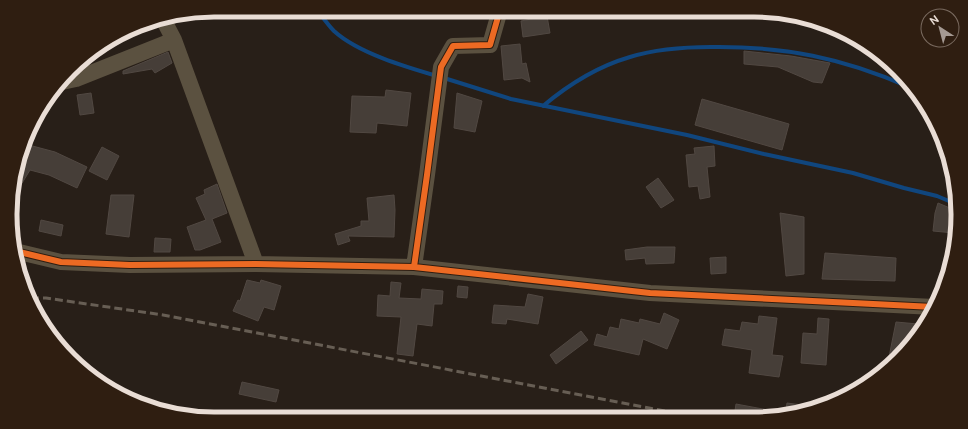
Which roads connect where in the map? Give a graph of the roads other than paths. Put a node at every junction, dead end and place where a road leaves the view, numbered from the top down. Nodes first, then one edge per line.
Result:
1 (498, 17) edge
2 (166, 23) edge
3 (174, 40) junction
4 (70, 80) edge
5 (21, 252) edge
6 (256, 264) junction
7 (414, 267) junction
8 (928, 307) edge

1 - 7 street
2 - 3 street
3 - 4 street
3 - 6 street
5 - 6 street
6 - 7 street
7 - 8 street

